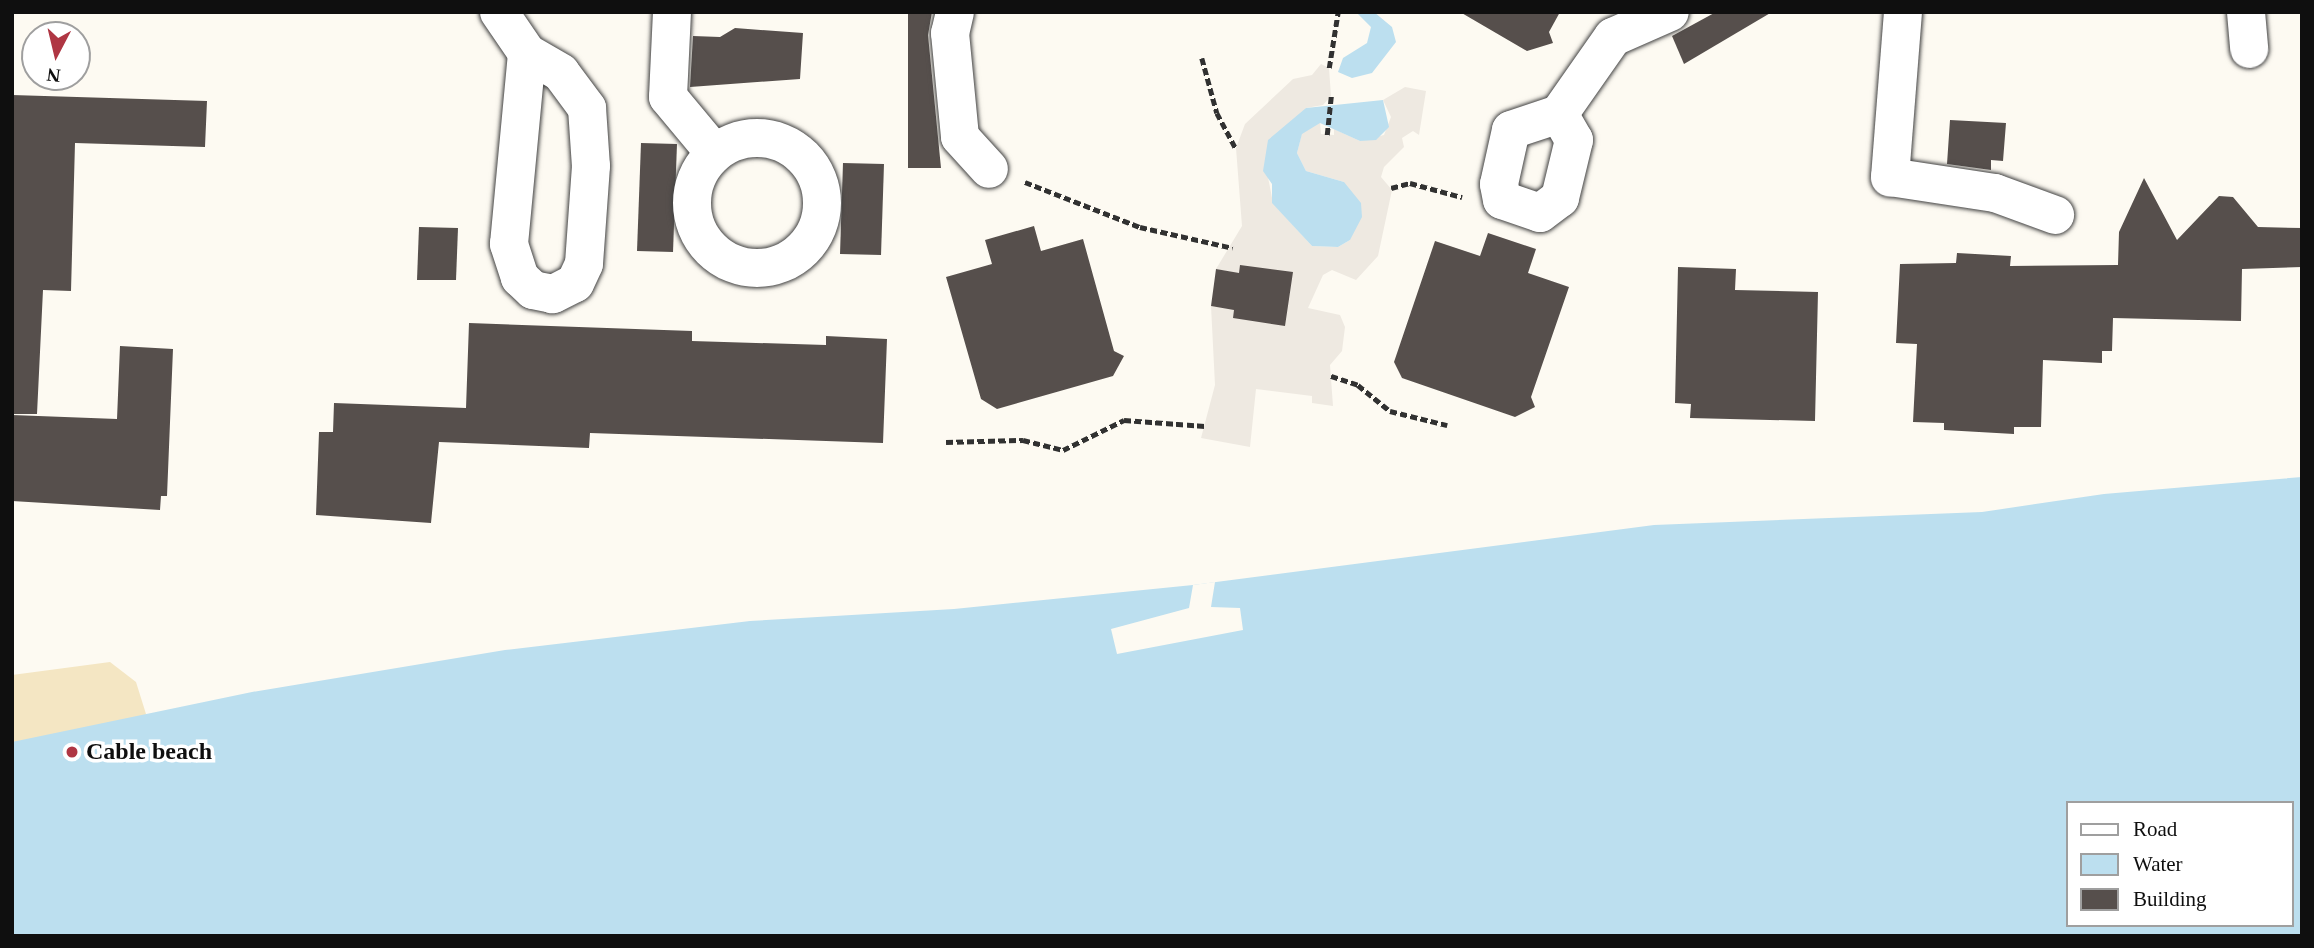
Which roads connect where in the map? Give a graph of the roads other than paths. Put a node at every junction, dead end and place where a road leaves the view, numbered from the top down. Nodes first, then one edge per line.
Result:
1 (499, 12) edge
2 (671, 12) edge
3 (955, 12) edge
4 (1670, 12) edge
5 (1903, 12) edge
6 (527, 53) junction
7 (1559, 114) junction
8 (713, 151) dead end
9 (989, 169) road end
10 (2055, 215) dead end

1 - 6 lane
2 - 8 lane
3 - 9 lane
4 - 7 lane
5 - 10 lane
6 - 6 lane
7 - 7 lane

